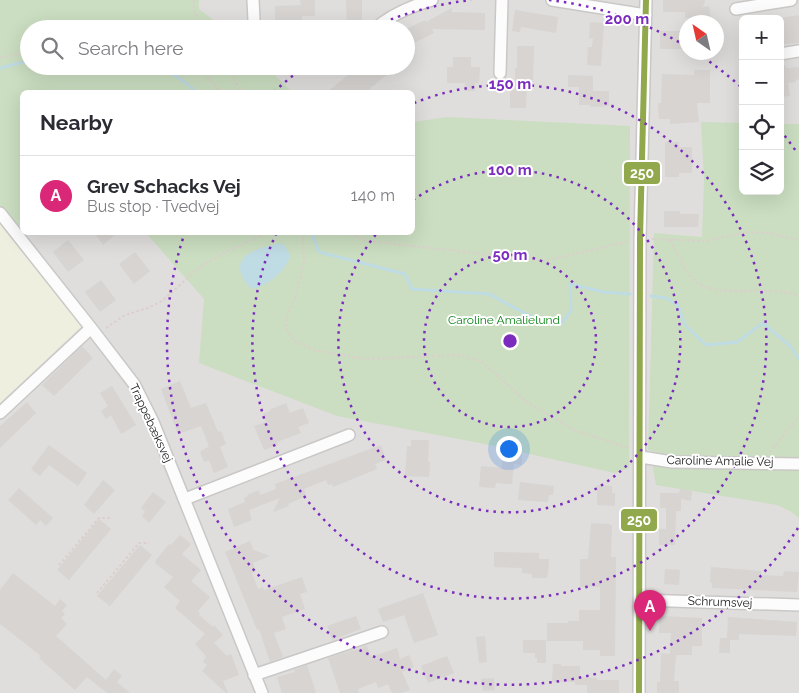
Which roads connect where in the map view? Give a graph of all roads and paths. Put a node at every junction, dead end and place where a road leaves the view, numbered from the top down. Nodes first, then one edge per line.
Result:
1 (193, 0) edge
2 (253, 0) edge
3 (432, 0) edge
4 (502, 0) edge
5 (552, 0) edge
6 (646, 0) edge
7 (791, 0) edge
8 (736, 9) dead end
9 (646, 15) junction
10 (198, 20) edge
11 (254, 20) dead end
12 (384, 20) edge
13 (799, 51) edge
14 (784, 53) edge
15 (20, 54) edge
16 (0, 58) edge
17 (500, 74) dead end
18 (205, 75) edge
19 (232, 75) edge
20 (219, 90) edge
21 (241, 90) edge
22 (0, 213) edge
23 (262, 235) edge
24 (303, 235) edge
25 (352, 235) edge
26 (640, 238) junction
27 (670, 239) junction
28 (799, 240) edge
29 (799, 296) edge
30 (94, 331) junction
31 (0, 413) edge
32 (799, 417) edge
33 (349, 435) dead end
34 (640, 454) junction
35 (761, 463) junction
36 (799, 464) edge
37 (185, 499) junction
38 (111, 518) dead end
39 (149, 543) dead end
40 (59, 565) dead end
41 (97, 593) dead end
42 (640, 600) junction
43 (799, 605) edge
44 (382, 632) dead end
45 (254, 675) junction
46 (262, 693) edge
47 (639, 693) edge

1 - 10 path
2 - 11 street
3 - 12 street
4 - 17 street
5 - 9 street
6 - 9 street
7 - 8 street
9 - 26 street
13 - 14 street
15 - 16 path
18 - 20 path
19 - 21 path
22 - 30 street, Trappebæksvej
23 - 30 path
24 - 34 path
25 - 26 path
26 - 27 path
26 - 34 street
27 - 28 path
27 - 29 path
30 - 31 street
30 - 37 street, Trappebæksvej
32 - 35 path
33 - 37 street
34 - 35 street, Caroline Amalie Vej
34 - 42 street
35 - 36 street, Caroline Amalie Vej
37 - 45 street, Trappebæksvej
38 - 40 path
39 - 41 path
42 - 43 street, Schrumsvej
42 - 47 street
44 - 45 street
45 - 46 street, Trappebæksvej

